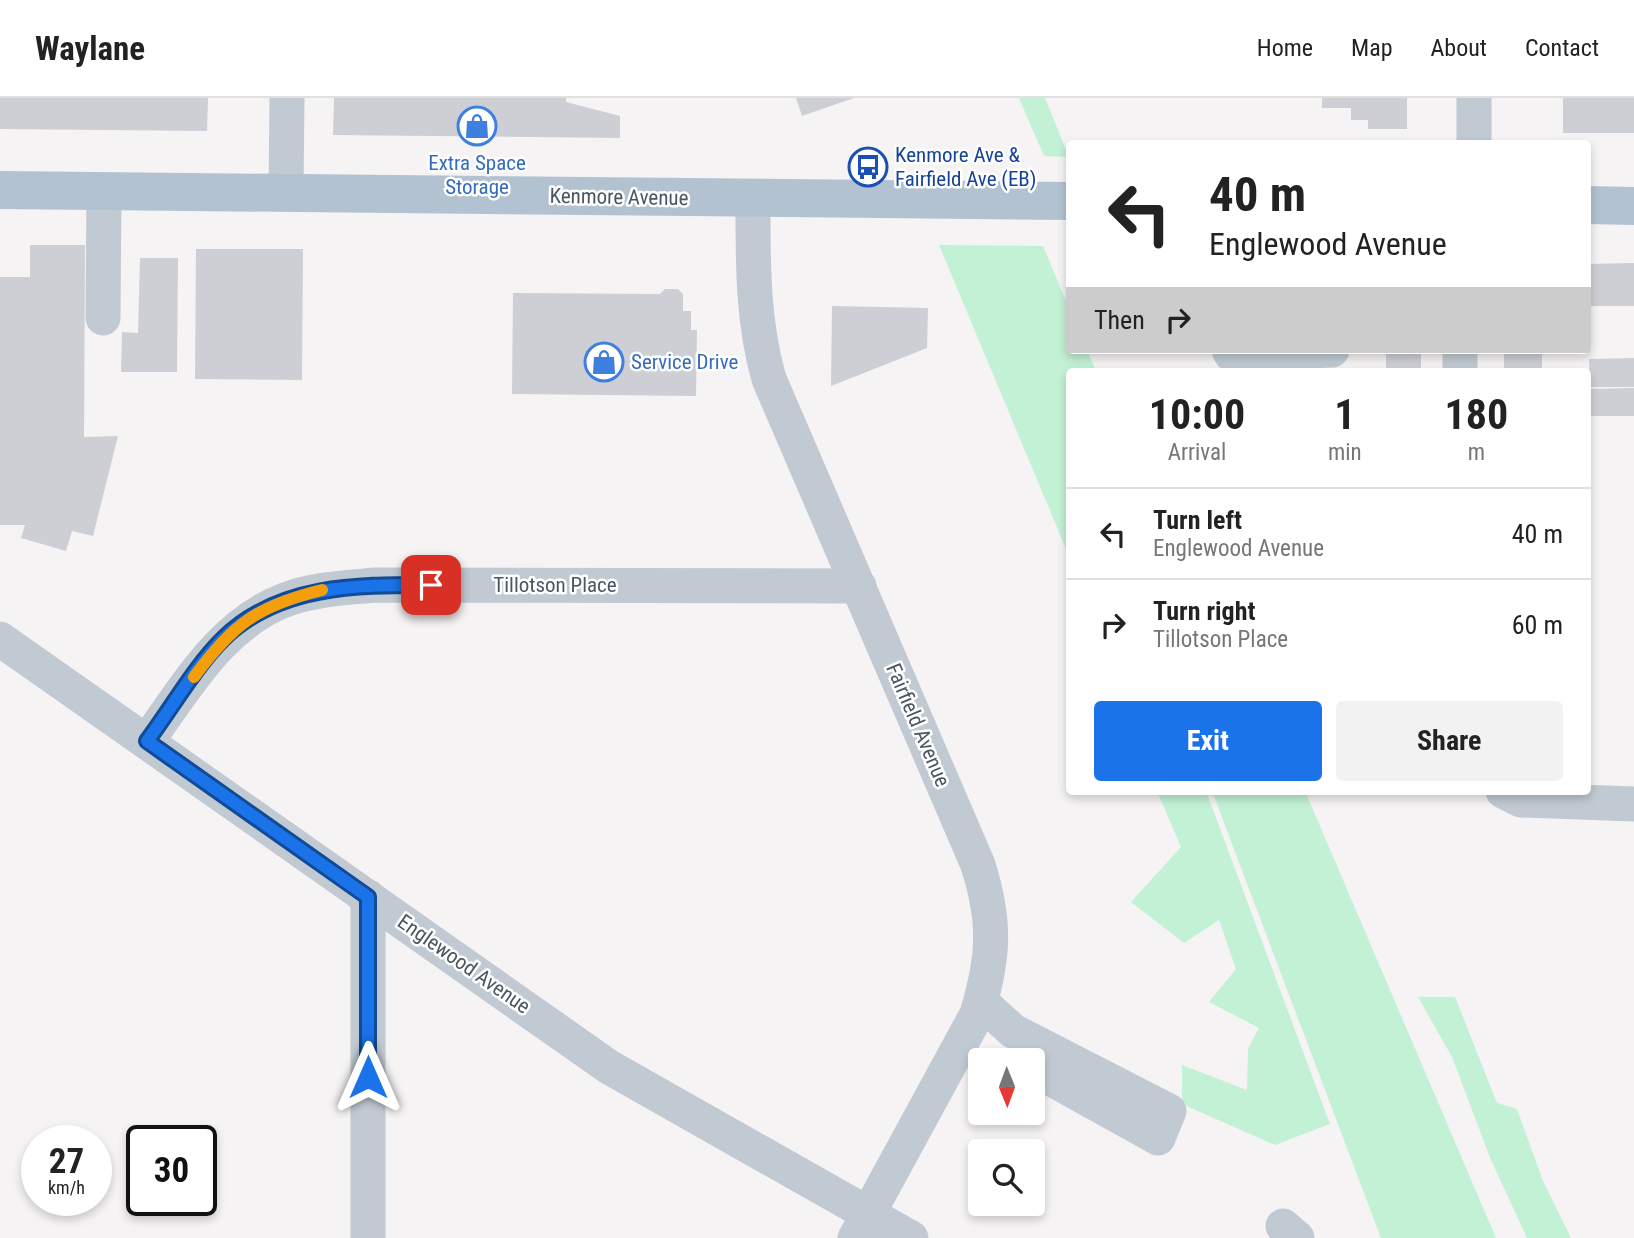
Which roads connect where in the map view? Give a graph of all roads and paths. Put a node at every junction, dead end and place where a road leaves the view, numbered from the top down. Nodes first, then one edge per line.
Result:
1 (287, 98) edge
2 (1474, 98) edge
3 (1474, 140) edge
4 (0, 190) edge
5 (104, 192) junction
6 (286, 193) junction
7 (753, 198) junction
8 (1066, 201) edge
9 (1591, 205) edge
10 (1634, 206) edge
11 (103, 318) dead end
12 (859, 586) junction
13 (0, 639) edge
14 (147, 741) junction
15 (1511, 795) edge
16 (1634, 804) edge
17 (368, 897) junction
18 (974, 1017) junction
19 (1006, 1048) edge
20 (1045, 1075) edge
21 (862, 1226) edge
22 (368, 1238) edge
23 (911, 1238) edge

1 - 6 street
2 - 3 street
4 - 5 main road, Kenmore Avenue
5 - 6 main road, Kenmore Avenue
5 - 11 street
6 - 7 main road, Kenmore Avenue
7 - 8 main road, Kenmore Avenue
7 - 12 street, Fairfield Avenue
9 - 10 main road
12 - 14 street, Tillotson Place
12 - 18 street, Fairfield Avenue
13 - 14 street, Englewood Avenue
14 - 17 street, Englewood Avenue
15 - 16 street
17 - 21 street, Englewood Avenue
17 - 22 street
18 - 19 street
18 - 20 street
18 - 21 street, Fairfield Avenue
21 - 23 street, Englewood Avenue

